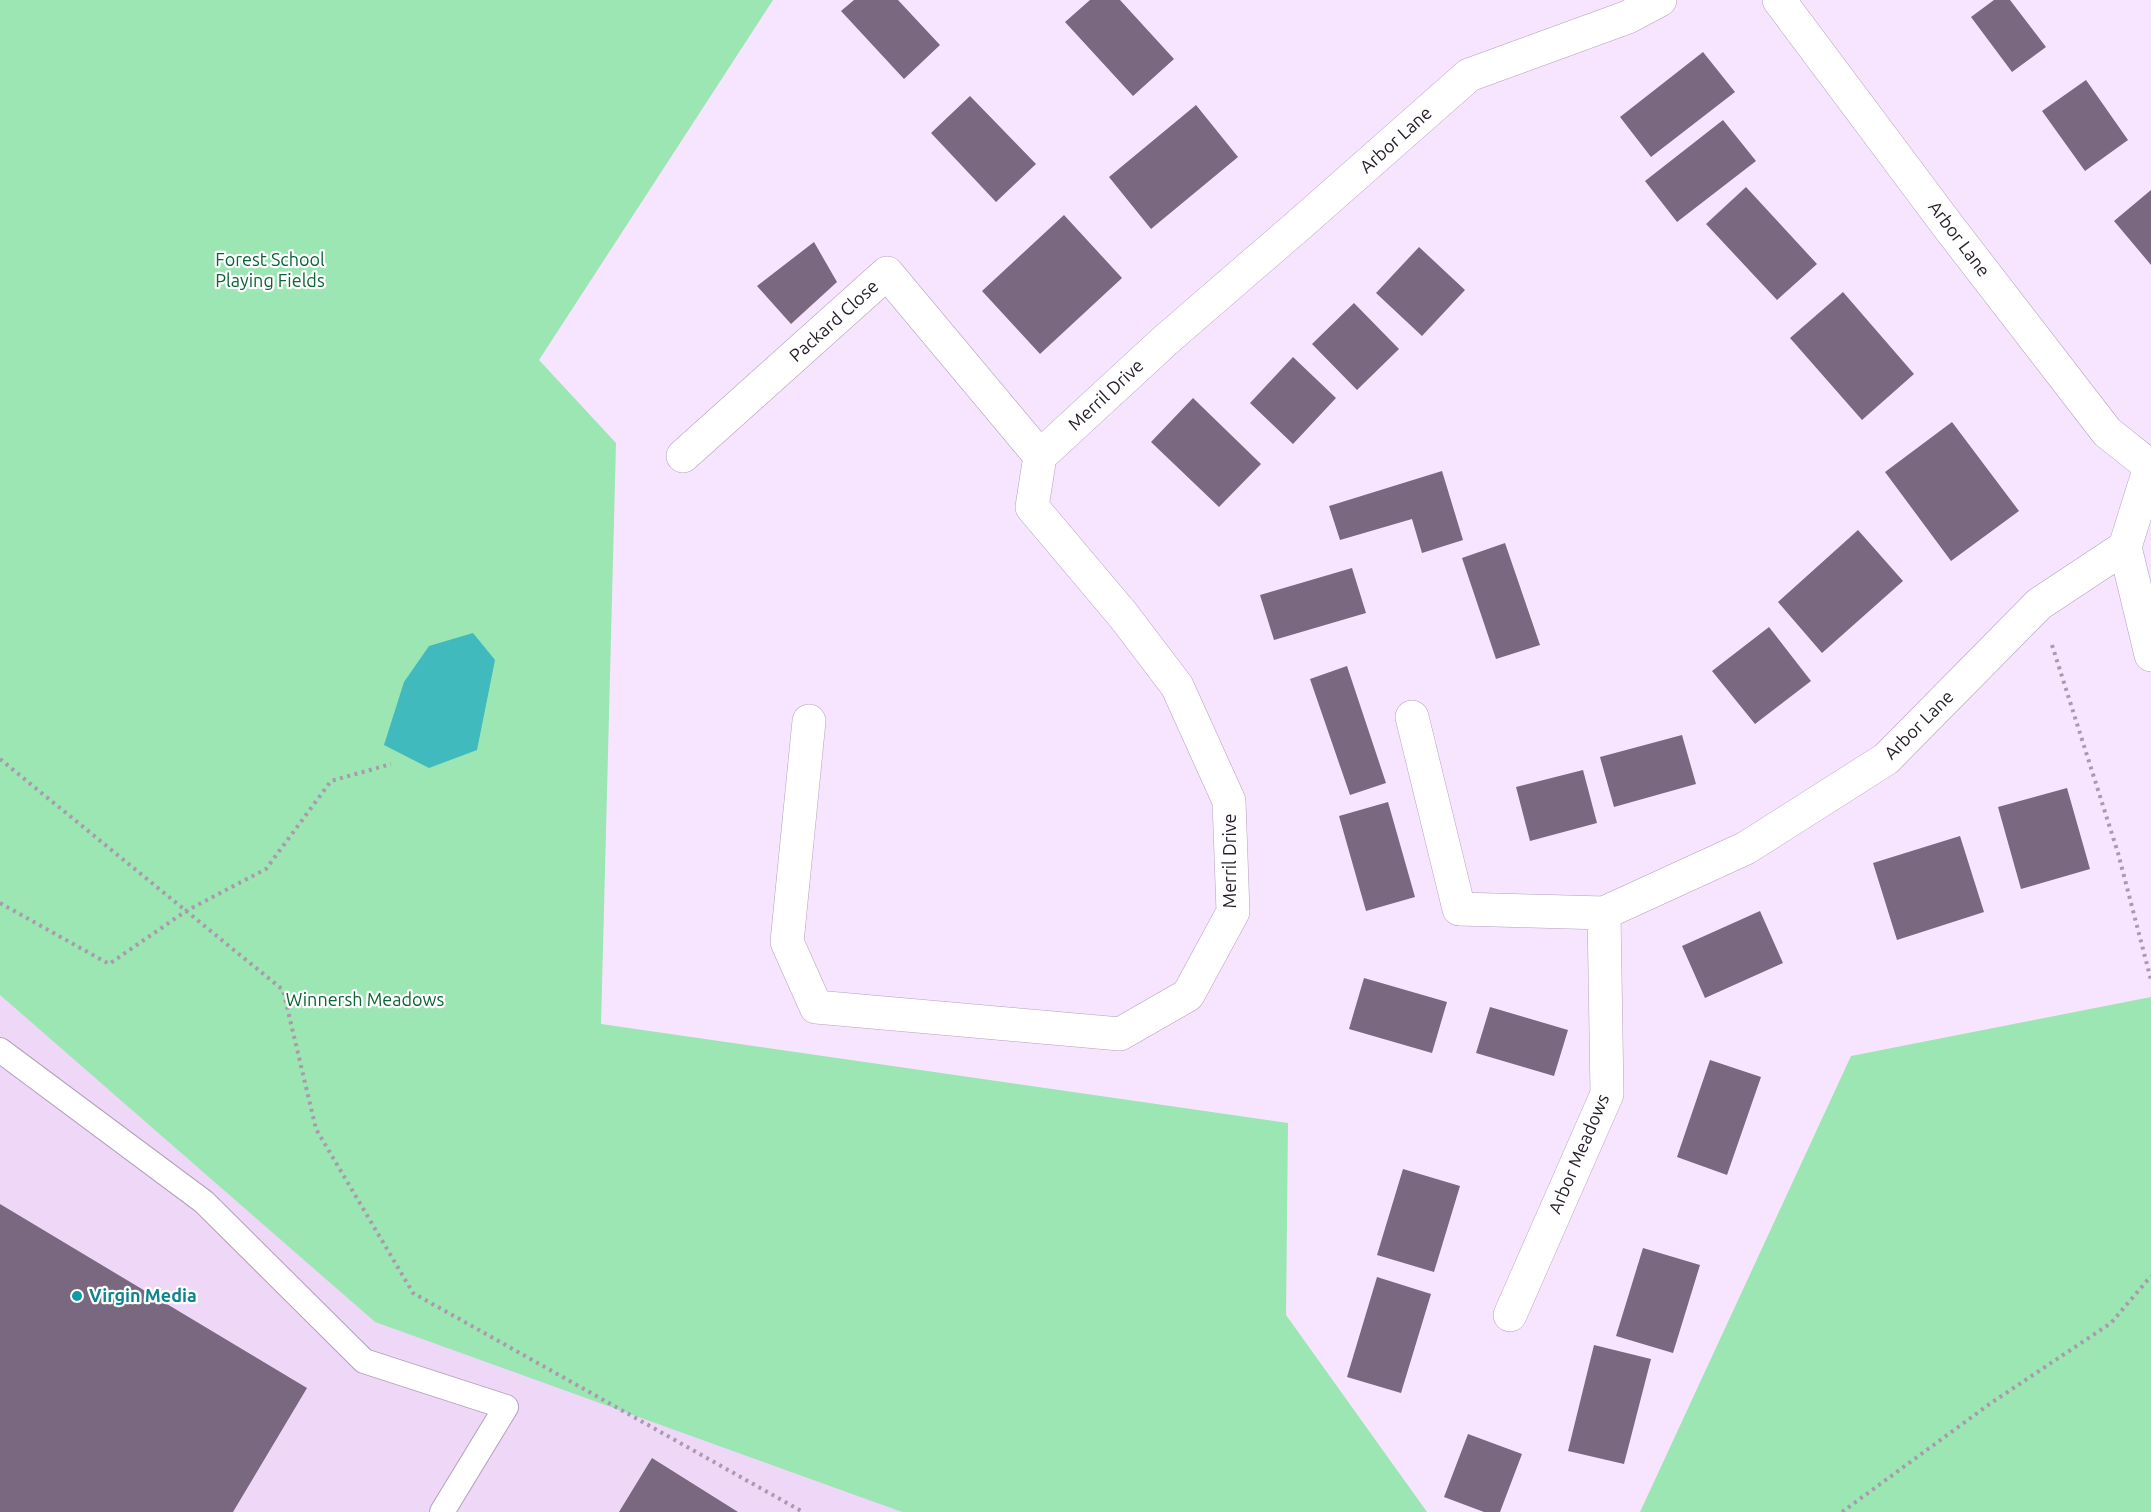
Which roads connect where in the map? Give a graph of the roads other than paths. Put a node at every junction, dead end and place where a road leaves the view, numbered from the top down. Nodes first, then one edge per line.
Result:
1 (1660, 0) edge
2 (1779, 0) edge
3 (1168, 338) joint
4 (683, 456) dead end
5 (1040, 456) junction
6 (2151, 467) edge
7 (2125, 547) junction
8 (2151, 655) edge
9 (1412, 717) dead end
10 (809, 721) dead end
11 (1604, 913) junction
12 (0, 1050) edge
13 (1510, 1315) dead end
14 (442, 1512) edge

1 - 3 street, Arbor Lane
2 - 6 street, Arbor Lane
3 - 5 street, Merril Drive
4 - 5 street, Packard Close
5 - 10 street, Merril Drive
6 - 7 street, Arbor Lane
7 - 8 street
7 - 11 street, Arbor Lane
9 - 11 street
11 - 13 street, Arbor Meadows
12 - 14 lane

